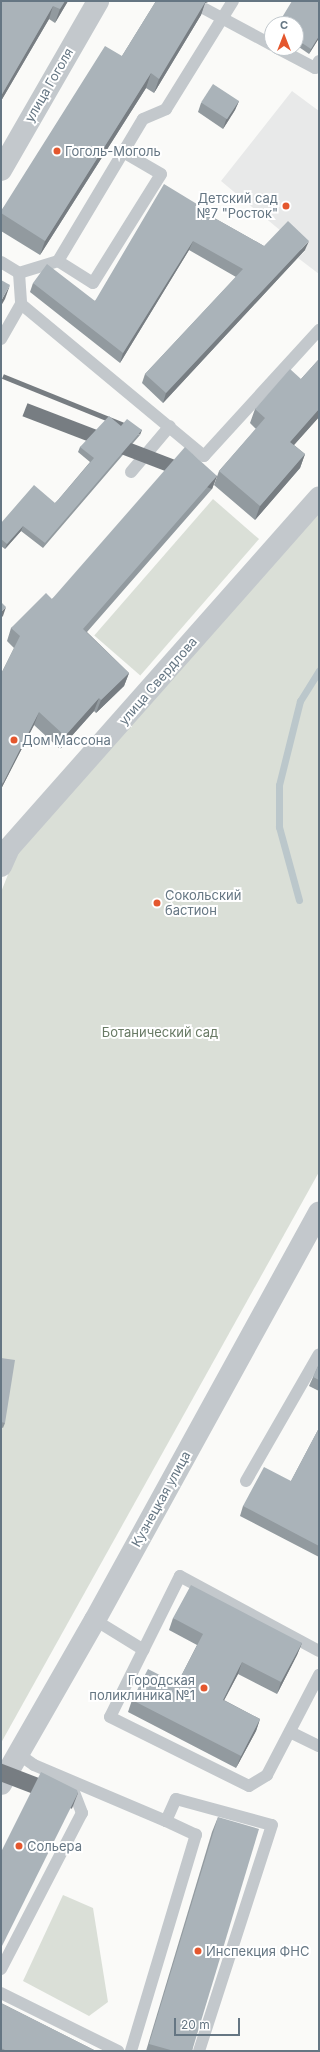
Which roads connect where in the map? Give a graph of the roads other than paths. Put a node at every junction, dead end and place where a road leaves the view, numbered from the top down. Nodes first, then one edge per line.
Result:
1 (98, 1) edge
2 (233, 1) edge
3 (205, 9) edge
4 (222, 18) junction
5 (264, 41) edge
6 (292, 56) edge
7 (319, 61) edge
8 (123, 152) junction
9 (1, 170) edge
10 (58, 261) junction
11 (1, 262) edge
12 (19, 273) junction
13 (21, 304) junction
14 (319, 330) edge
15 (1, 339) edge
16 (170, 426) junction
17 (131, 472) dead end
18 (319, 497) edge
19 (4, 853) edge
20 (319, 1212) edge
21 (319, 1354) edge
22 (246, 1481) dead end
23 (95, 1620) junction
24 (144, 1650) junction
25 (319, 1651) edge
26 (319, 1676) edge
27 (290, 1732) junction
28 (319, 1746) edge
29 (17, 1753) junction
30 (70, 1780) junction
31 (1, 1784) edge
32 (166, 1821) junction
33 (1, 1969) edge
34 (1, 1993) edge
35 (118, 2051) edge
36 (131, 2051) edge
37 (199, 2051) edge

1 - 9 street, улица Гоголя
2 - 4 lane
3 - 4 lane
4 - 5 lane
4 - 8 lane
6 - 7 lane
8 - 10 lane
8 - 10 lane
10 - 12 lane
11 - 12 lane
12 - 13 lane
13 - 15 lane
13 - 16 lane
14 - 16 lane
16 - 17 lane
18 - 19 street, улица Свердлова
20 - 23 street, Кузнецкая улица
21 - 22 lane
23 - 24 lane
23 - 29 street, Кузнецкая улица
24 - 25 lane
24 - 27 lane
26 - 27 lane
27 - 28 lane
29 - 30 lane
29 - 31 street, Кузнецкая улица
30 - 32 lane
30 - 33 lane
32 - 36 lane
32 - 37 lane
34 - 35 lane

